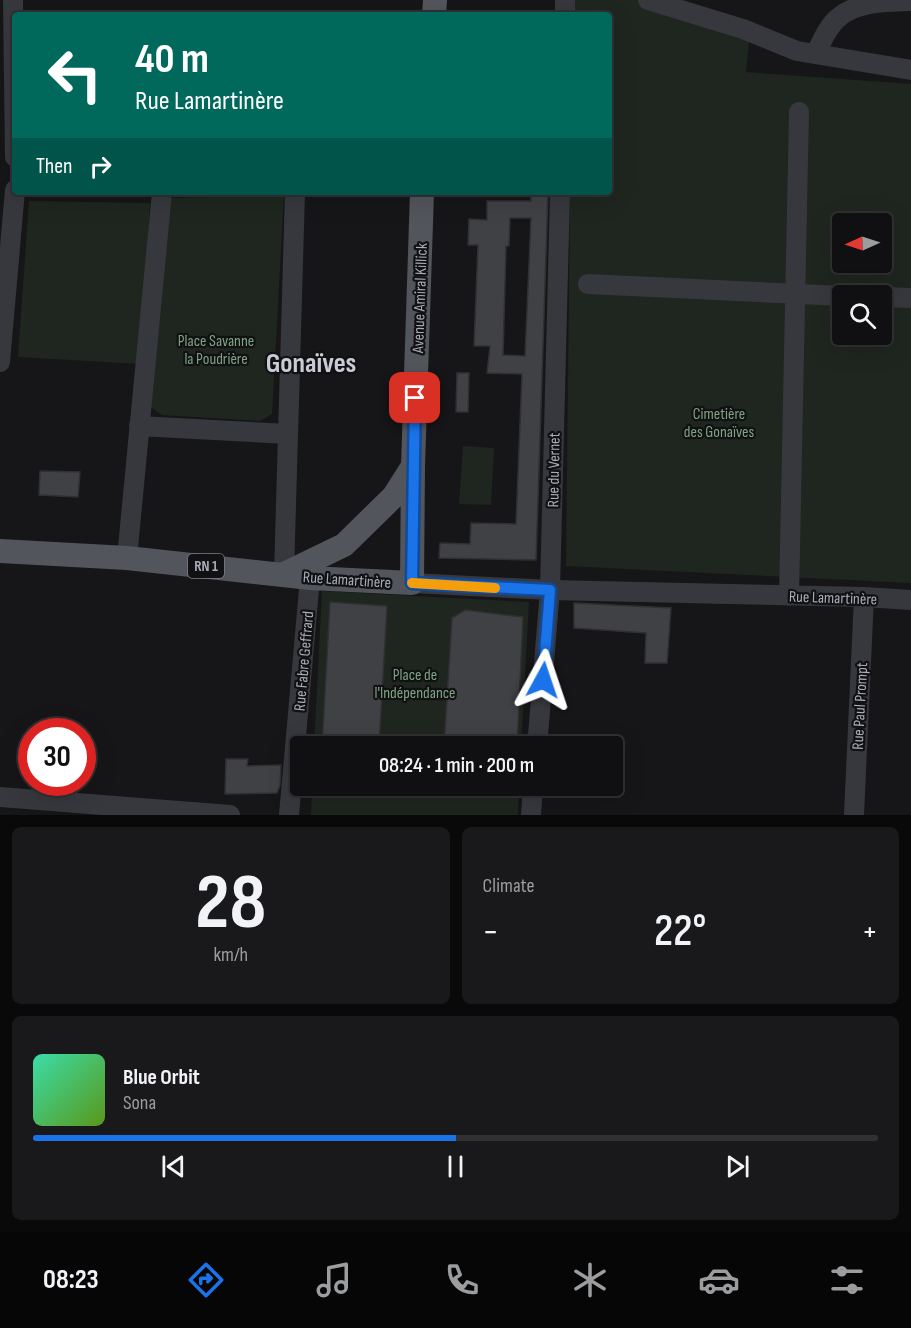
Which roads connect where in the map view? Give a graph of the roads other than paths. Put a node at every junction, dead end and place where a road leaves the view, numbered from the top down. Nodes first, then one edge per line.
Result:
1 (648, 0) edge
2 (911, 1) edge
3 (839, 9) edge
4 (0, 53) edge
5 (815, 54) junction
6 (12, 67) edge
7 (911, 70) edge
8 (799, 112) dead end
9 (15, 195) edge
10 (162, 195) edge
11 (295, 195) edge
12 (422, 195) edge
13 (560, 195) edge
14 (588, 284) dead end
15 (795, 294) junction
16 (832, 296) edge
17 (892, 297) edge
18 (911, 298) edge
19 (0, 362) edge
20 (139, 426) junction
21 (288, 434) junction
22 (412, 466) junction
23 (0, 551) edge
24 (127, 558) junction
25 (284, 574) junction
26 (310, 578) junction
27 (412, 583) junction
28 (550, 590) junction
29 (789, 596) junction
30 (864, 597) junction
31 (911, 600) edge
32 (538, 736) edge
33 (532, 796) edge
34 (0, 797) edge
35 (230, 815) edge
36 (289, 815) edge
37 (531, 815) edge
38 (854, 815) edge

1 - 5 street
2 - 3 street
3 - 5 street
4 - 6 street
5 - 7 street
8 - 15 street
9 - 19 street
10 - 20 street
11 - 21 street
12 - 22 main road, Avenue Amiral Killick
13 - 28 street, Rue du Vernet
14 - 15 street
15 - 16 street
15 - 29 street
17 - 18 street
20 - 21 street
20 - 24 street
21 - 25 street
22 - 25 main road
22 - 27 main road, Avenue Amiral Killick
23 - 24 main road, Rue Lamartinère / RN 1
24 - 25 main road, Rue Lamartinère / RN 1
25 - 26 main road, Rue Lamartinère / RN 1
26 - 27 main road, Rue Lamartinère / RN 1
26 - 36 street, Rue Fabre Geffrard
27 - 28 street, Rue Lamartinère
28 - 29 street, Rue Lamartinère
28 - 32 street, Rue du Vernet
29 - 30 street, Rue Lamartinère
30 - 31 street, Rue Lamartinère
30 - 38 street, Rue Paul Prompt
33 - 37 street
34 - 35 street

